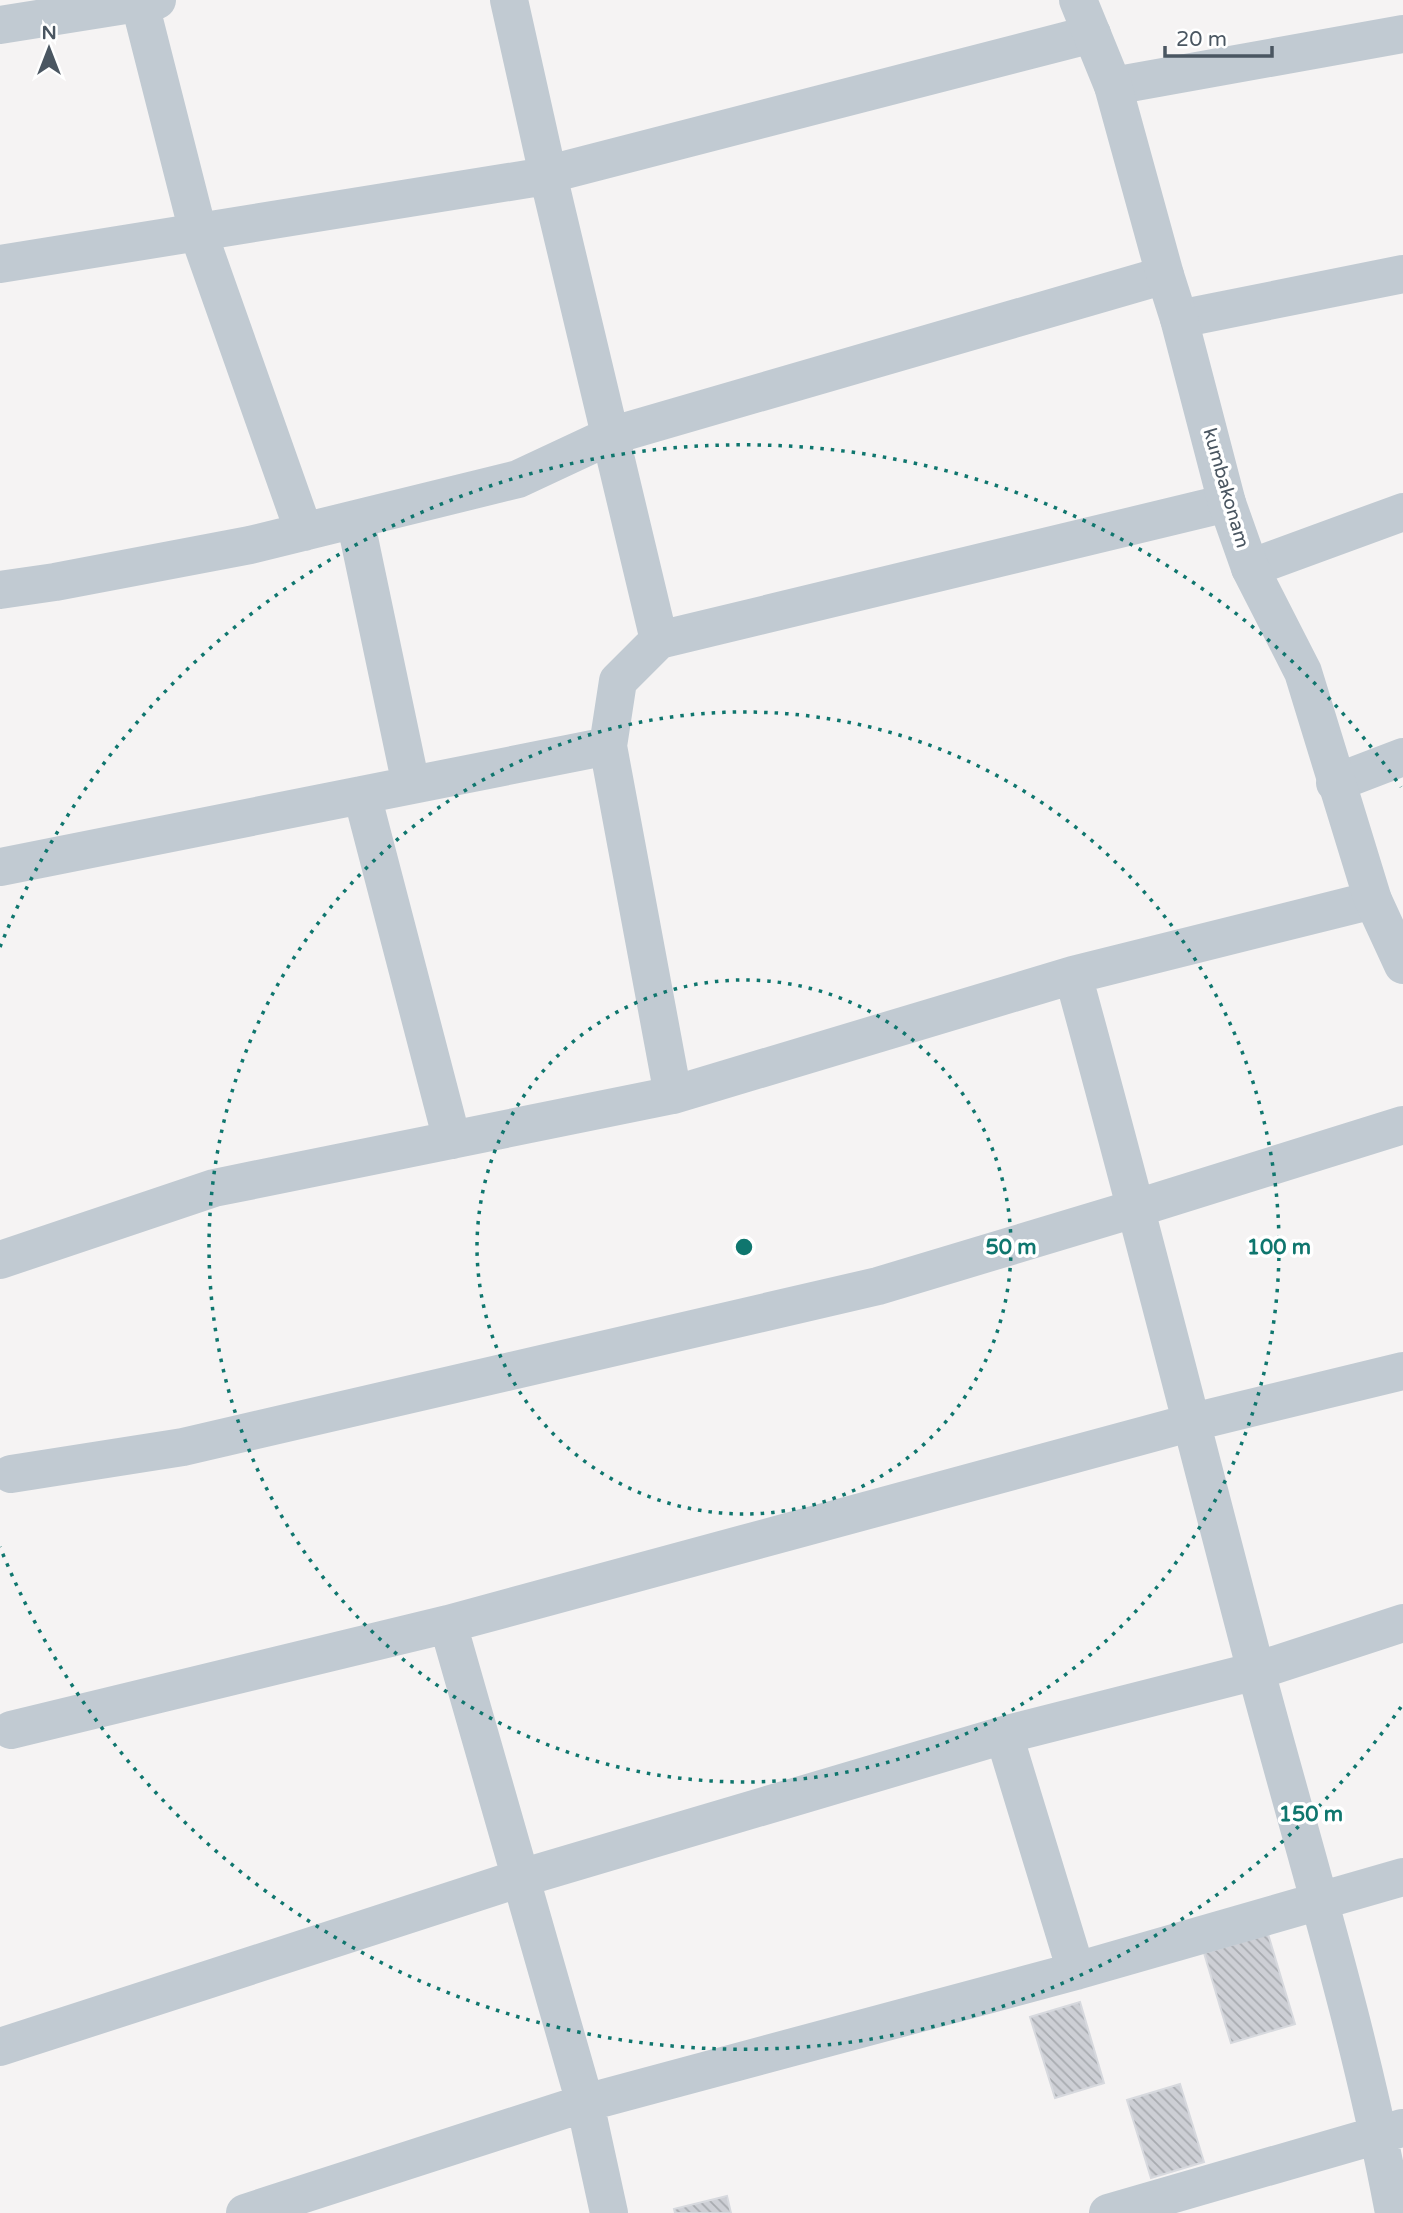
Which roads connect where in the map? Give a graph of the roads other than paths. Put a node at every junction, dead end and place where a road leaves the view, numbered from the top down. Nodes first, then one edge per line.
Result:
1 (509, 0) edge
2 (145, 1) edge
3 (1085, 17) edge
4 (0, 24) edge
5 (1403, 34) edge
6 (1113, 86) junction
7 (548, 175) junction
8 (198, 232) junction
9 (0, 264) edge
10 (1403, 274) edge
11 (1165, 275) junction
12 (1179, 319) junction
13 (610, 436) junction
14 (1227, 503) junction
15 (1403, 512) edge
16 (355, 519) junction
17 (304, 532) junction
18 (1250, 568) junction
19 (0, 590) edge
20 (659, 640) junction
21 (608, 746) junction
22 (1403, 757) edge
23 (1335, 783) junction
24 (411, 785) junction
25 (362, 795) junction
26 (0, 867) edge
27 (1373, 900) junction
28 (1403, 965) edge
29 (1073, 975) junction
30 (673, 1095) junction
31 (1403, 1125) edge
32 (452, 1140) junction
33 (1137, 1208) junction
34 (0, 1260) edge
35 (1403, 1371) edge
36 (1193, 1422) junction
37 (11, 1474) dead end
38 (448, 1623) junction
39 (1403, 1623) edge
40 (1256, 1671) junction
41 (11, 1730) dead end
42 (1004, 1735) junction
43 (1403, 1877) edge
44 (521, 1878) junction
45 (1320, 1902) junction
46 (1076, 1971) junction
47 (0, 2047) edge
48 (585, 2103) junction
49 (1391, 2130) edge
50 (245, 2213) edge
51 (609, 2213) edge
52 (1108, 2213) edge
53 (1394, 2213) edge

1 - 7 street
2 - 4 street
2 - 8 street
3 - 6 street, kumbakonam
3 - 7 street
5 - 6 street
6 - 11 street, kumbakonam
7 - 8 street
7 - 13 street
8 - 9 street
8 - 17 street
10 - 12 street
11 - 12 street, kumbakonam
11 - 13 street
12 - 14 street, kumbakonam
13 - 16 street
13 - 20 street
14 - 18 street, kumbakonam
14 - 20 street
15 - 18 street
16 - 17 street
16 - 24 street
17 - 19 street
18 - 23 street, kumbakonam
20 - 21 street
21 - 24 street
21 - 30 street
22 - 23 street
23 - 27 street, kumbakonam
24 - 25 street
25 - 26 street
25 - 32 street
27 - 28 street, kumbakonam
27 - 29 street
29 - 30 street
29 - 33 street
30 - 32 street
31 - 33 street
32 - 34 street
33 - 36 street
33 - 37 street
35 - 36 street
36 - 38 street
36 - 40 street
38 - 41 street
38 - 44 street
39 - 40 street
40 - 42 street
40 - 45 street
42 - 44 street
42 - 46 street
43 - 45 street
44 - 47 street
44 - 48 street
45 - 46 street
45 - 49 street
46 - 48 street
48 - 50 street
48 - 51 street
49 - 52 street
49 - 53 street

